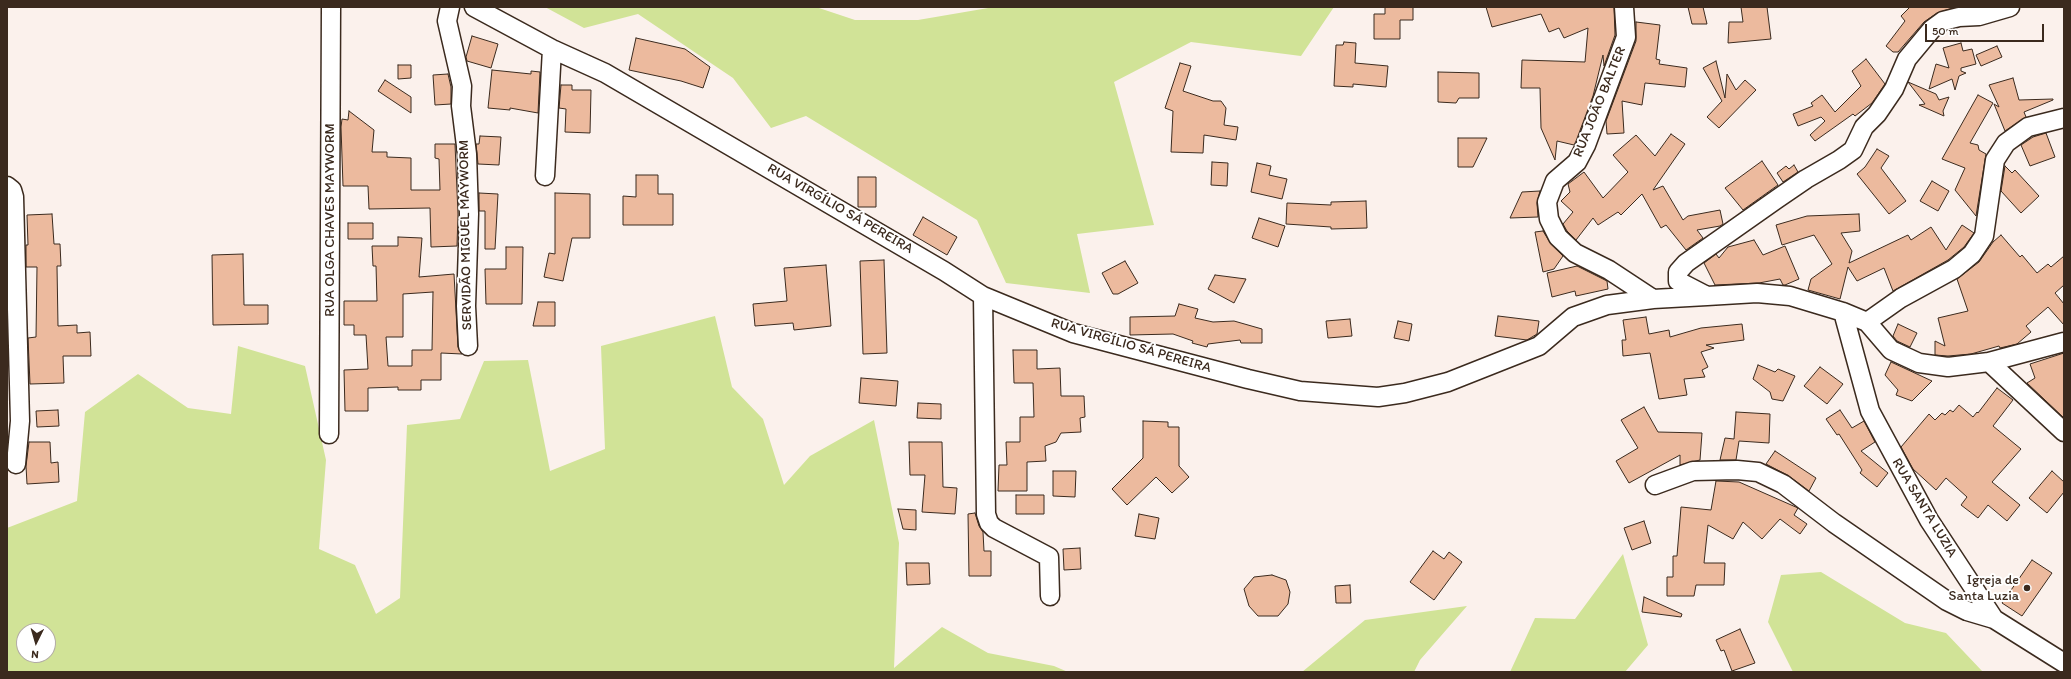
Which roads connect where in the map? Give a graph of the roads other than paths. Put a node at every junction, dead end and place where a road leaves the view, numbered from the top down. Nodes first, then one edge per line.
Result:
1 (332, 7) edge
2 (450, 7) edge
3 (474, 7) edge
4 (1624, 7) edge
5 (2010, 7) edge
6 (552, 49) junction
7 (2064, 118) edge
8 (545, 176) dead end
9 (7, 186) edge
10 (983, 296) junction
11 (1707, 296) junction
12 (1653, 299) junction
13 (1843, 312) junction
14 (1867, 322) junction
15 (2064, 342) edge
16 (468, 346) dead end
17 (1989, 362) junction
18 (2064, 432) edge
19 (329, 434) dead end
20 (16, 464) dead end
21 (1655, 485) dead end
22 (1050, 596) dead end
23 (1994, 619) junction
24 (2064, 663) edge

1 - 19 street, RUA OLGA CHAVES MAYWORM
2 - 16 street, SERVIDÃO MIGUEL MAYWORM
3 - 6 street, RUA VIRGÍLIO SÁ PEREIRA
4 - 12 street, RUA JOÃO BALTER
5 - 11 street
6 - 8 street
6 - 10 street, RUA VIRGÍLIO SÁ PEREIRA
7 - 14 street
9 - 20 street
10 - 12 street, RUA VIRGÍLIO SÁ PEREIRA
10 - 22 street
11 - 12 street, RUA VIRGÍLIO SÁ PEREIRA
11 - 13 street, RUA VIRGÍLIO SÁ PEREIRA
13 - 14 street, RUA VIRGÍLIO SÁ PEREIRA
13 - 23 street, RUA SANTA LUZIA
14 - 17 street
15 - 17 street
17 - 18 street
21 - 23 street
23 - 24 street, RUA SANTA LUZIA

